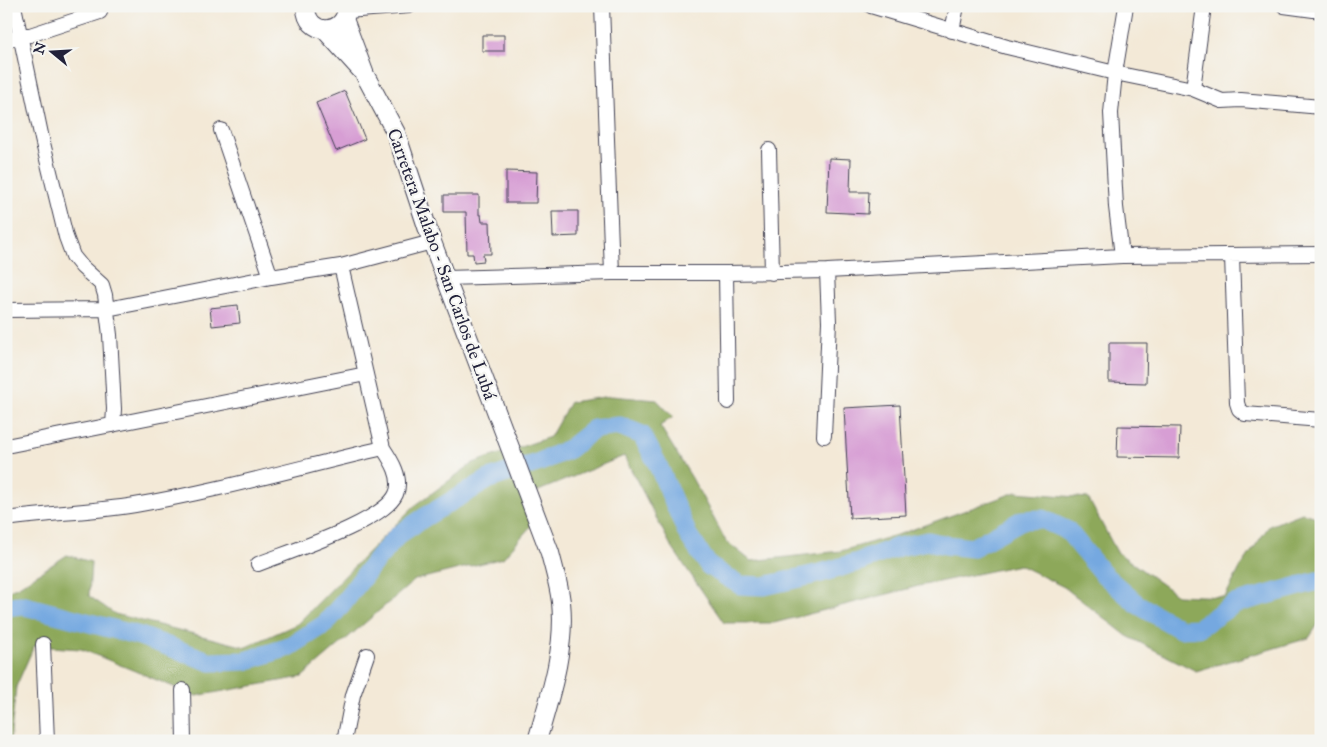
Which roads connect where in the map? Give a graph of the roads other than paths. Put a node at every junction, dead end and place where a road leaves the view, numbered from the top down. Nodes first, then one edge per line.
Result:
1 (14, 6) edge
2 (306, 6) edge
3 (409, 6) edge
4 (602, 6) edge
5 (871, 6) edge
6 (957, 6) edge
7 (1126, 6) edge
8 (1204, 6) edge
9 (1284, 6) edge
10 (1321, 11) edge
11 (100, 12) dead end
12 (346, 12) edge
13 (324, 29) junction
14 (952, 31) junction
15 (22, 35) junction
16 (6, 41) edge
17 (1115, 73) junction
18 (366, 75) junction
19 (1194, 88) junction
20 (1321, 108) edge
21 (220, 130) dead end
22 (769, 150) dead end
23 (432, 242) junction
24 (1321, 254) edge
25 (1122, 256) junction
26 (1232, 256) junction
27 (341, 266) junction
28 (826, 271) junction
29 (772, 272) junction
30 (612, 273) junction
31 (726, 274) junction
32 (271, 277) junction
33 (446, 278) junction
34 (107, 309) junction
35 (6, 310) edge
36 (366, 374) junction
37 (728, 402) dead end
38 (1321, 420) edge
39 (113, 425) junction
40 (824, 436) dead end
41 (6, 446) edge
42 (383, 448) junction
43 (6, 519) edge
44 (258, 564) dead end
45 (43, 644) dead end
46 (367, 655) dead end
47 (183, 690) dead end
48 (47, 741) edge
49 (184, 741) edge
50 (344, 741) edge
51 (537, 741) edge

1 - 15 street
2 - 13 main road, Carretera Malabo - San Carlos de Lubá
3 - 12 street
4 - 30 street
5 - 14 street
6 - 14 street
7 - 17 street
8 - 19 street
9 - 10 street
11 - 15 street
12 - 13 main road
12 - 18 main road, Carretera Malabo - San Carlos de Lubá
13 - 18 main road, Carretera Malabo - San Carlos de Lubá
14 - 17 street
15 - 16 street
15 - 34 street
17 - 19 street
17 - 25 street
18 - 23 main road, Carretera Malabo - San Carlos de Lubá
19 - 20 street
21 - 32 street
22 - 29 street
23 - 27 street
23 - 33 main road, Carretera Malabo - San Carlos de Lubá
24 - 26 street
25 - 26 street
25 - 28 street
26 - 38 street
27 - 32 street
27 - 36 street
28 - 29 street
28 - 40 street
29 - 31 street
30 - 31 street
30 - 33 street
31 - 37 street
32 - 34 street
33 - 51 main road, Carretera Malabo - San Carlos de Lubá
34 - 35 street
34 - 39 street
36 - 39 street
36 - 42 street
39 - 41 street
42 - 43 street
42 - 44 street
45 - 48 street
46 - 50 street
47 - 49 street

